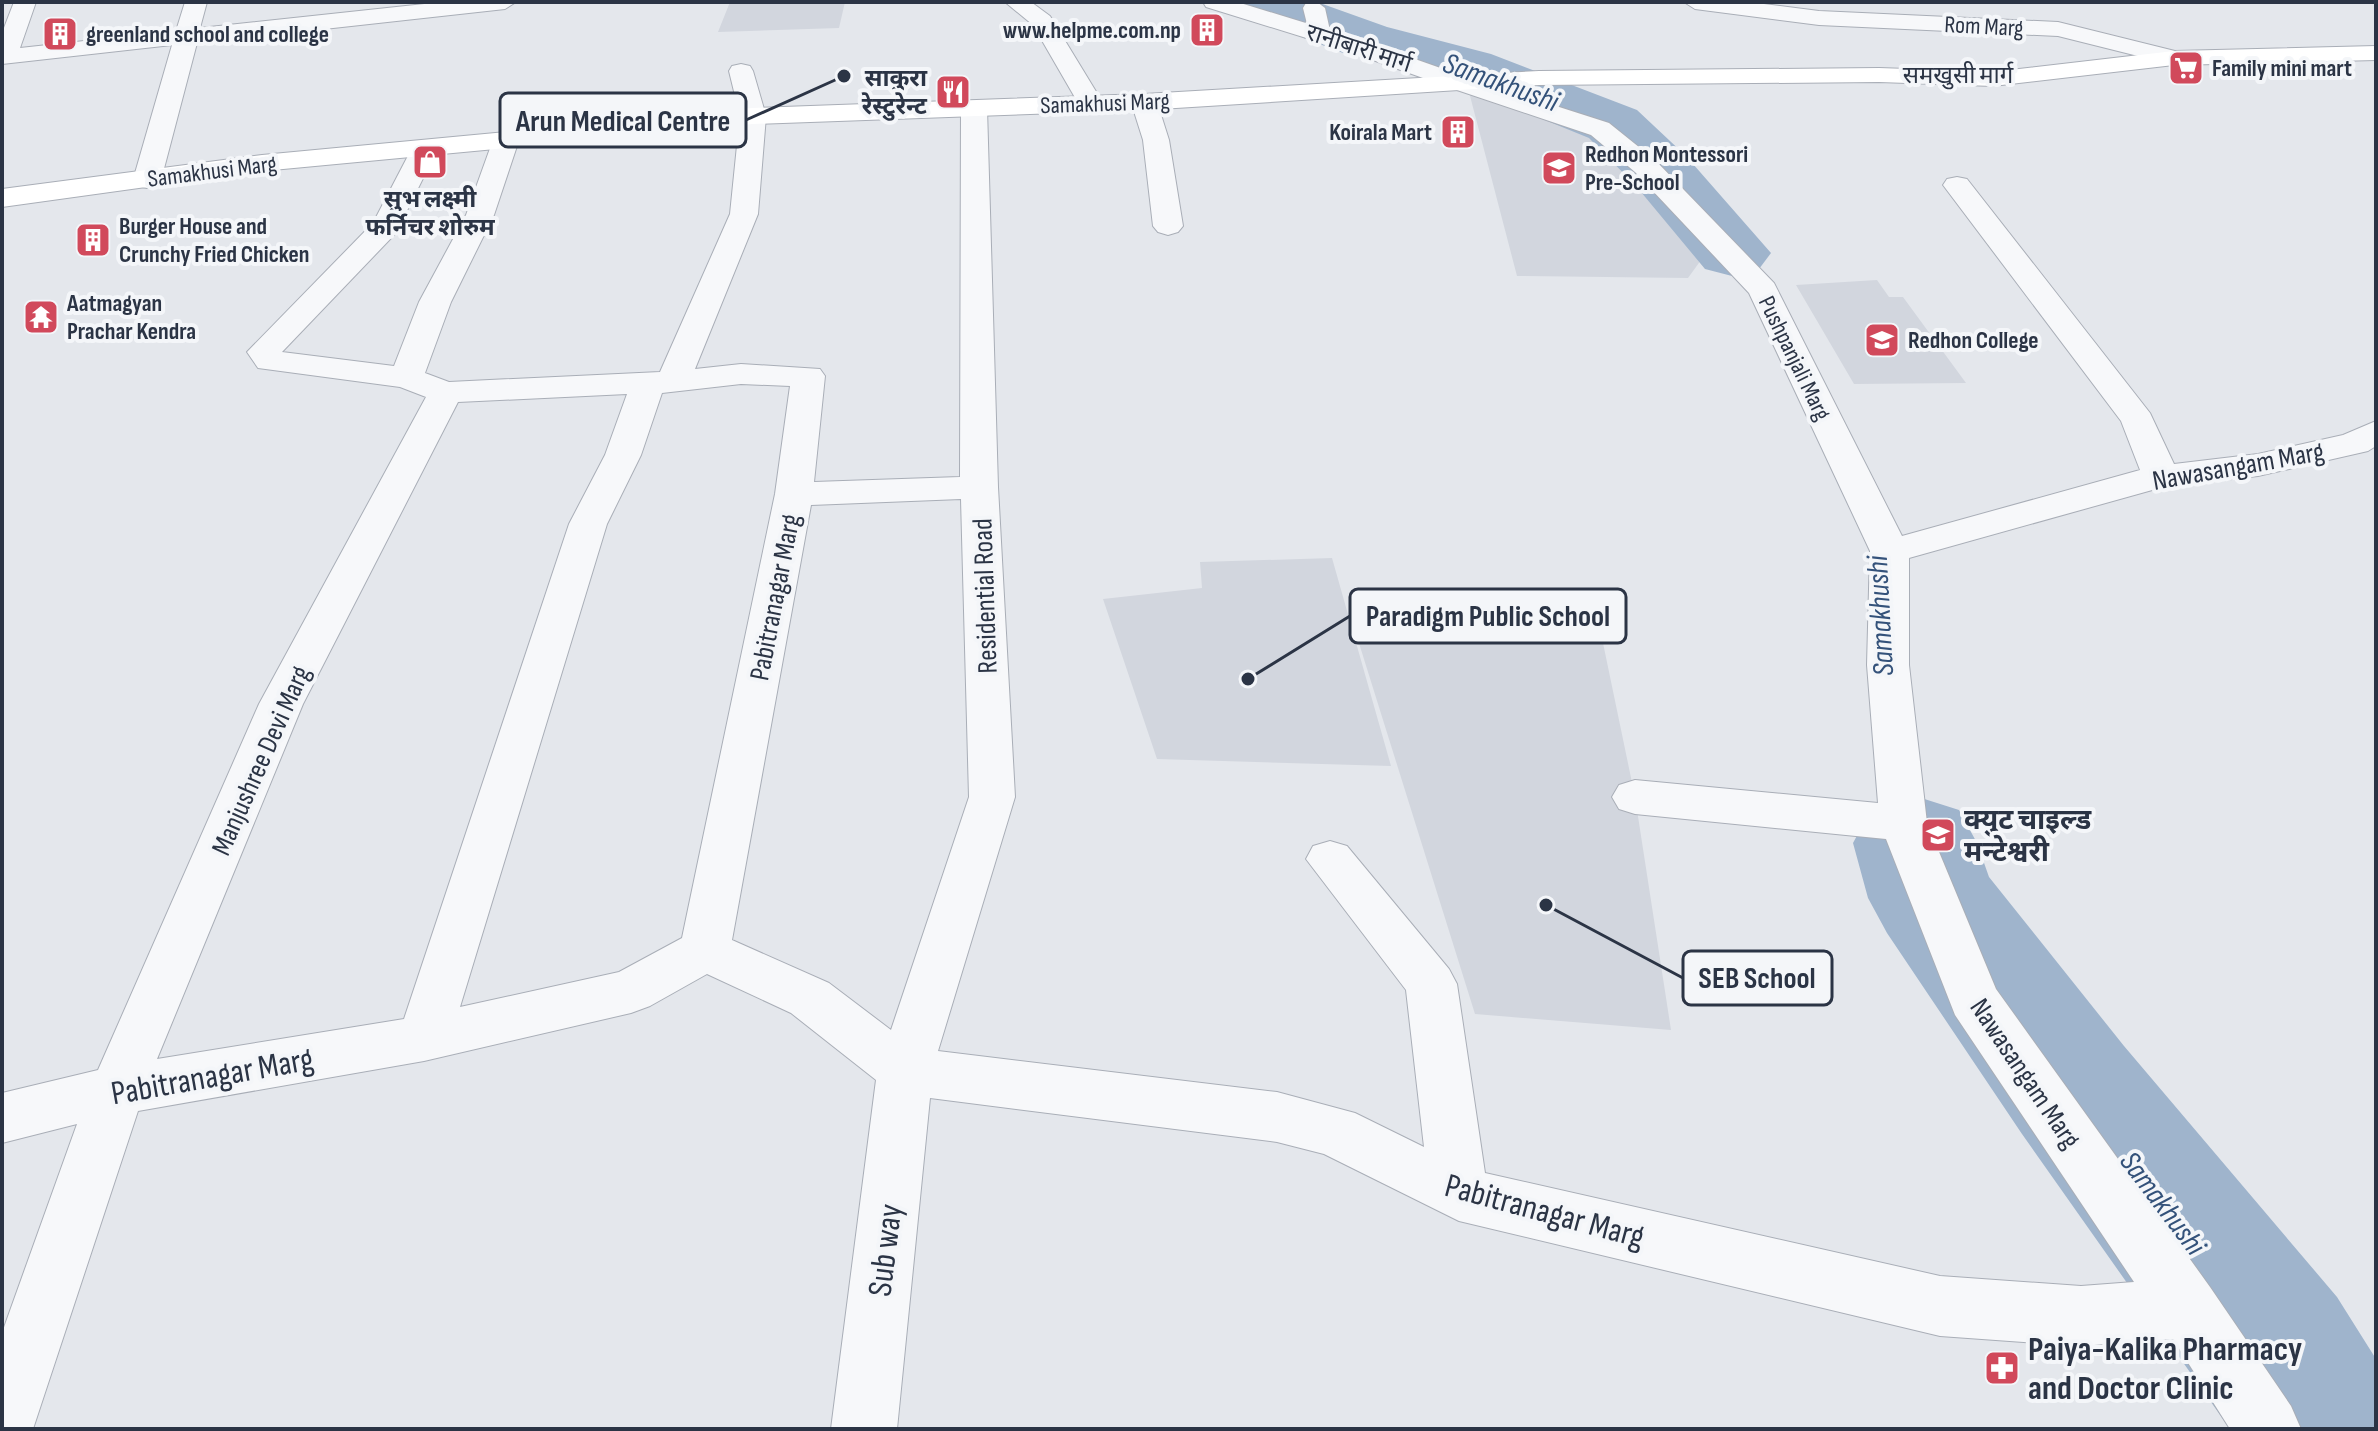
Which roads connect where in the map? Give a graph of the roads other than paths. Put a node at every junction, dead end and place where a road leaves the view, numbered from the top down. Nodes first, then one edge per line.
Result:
1 (25, 2) edge
2 (196, 2) edge
3 (505, 2) edge
4 (1016, 2) edge
5 (1214, 2) edge
6 (1695, 2) edge
7 (1726, 4) edge
8 (1314, 8) dead end
9 (377, 10) edge
10 (1319, 35) junction
11 (188, 36) junction
12 (2374, 54) edge
13 (3, 57) edge
14 (2174, 58) junction
15 (741, 71) dead end
16 (1465, 82) junction
17 (1144, 102) junction
18 (1090, 103) junction
19 (974, 108) junction
20 (753, 116) junction
21 (506, 140) junction
22 (424, 150) junction
23 (147, 180) junction
24 (1957, 185) dead end
25 (2, 198) edge
26 (1168, 226) dead end
27 (660, 382) junction
28 (426, 385) junction
29 (2369, 446) edge
30 (2161, 476) junction
31 (979, 487) junction
32 (794, 494) junction
33 (1890, 551) junction
34 (1635, 797) dead end
35 (1903, 823) junction
36 (1330, 859) dead end
37 (705, 950) junction
38 (424, 1038) junction
39 (905, 1071) junction
40 (117, 1090) junction
41 (2, 1118) edge
42 (1459, 1194) junction
43 (2188, 1308) junction
44 (2, 1424) edge
45 (864, 1429) edge
46 (2268, 1429) edge

1 - 13 street
2 - 11 street
3 - 9 street
4 - 18 street
5 - 10 street, रानीबारी मार्ग
6 - 7 street, Rom Marg
7 - 14 street, Rom Marg
8 - 10 street
9 - 11 street
10 - 16 street, रानीबारी मार्ग
11 - 13 street
11 - 23 street
12 - 14 main road, समखुसी मार्ग
14 - 16 main road, समखुसी मार्ग
15 - 20 street
16 - 17 main road, Samakhusi Marg
16 - 33 street, Pushpanjali Marg
17 - 18 main road, Samakhusi Marg
17 - 26 street
18 - 19 main road, Samakhusi Marg
19 - 20 main road, Samakhusi Marg
19 - 31 street, Residential Road
20 - 21 main road, Samakhusi Marg
20 - 27 street
21 - 22 main road, Samakhusi Marg
21 - 28 street, Manjushree Devi Marg
22 - 23 main road, Samakhusi Marg
22 - 28 street
23 - 25 main road, Samakhusi Marg
24 - 30 street
27 - 28 street
27 - 32 street, Pabitranagar Marg
27 - 38 street
28 - 40 street, Manjushree Devi Marg
29 - 30 street, Nawasangam Marg
30 - 33 street, Nawasangam Marg
31 - 32 street
31 - 39 street, Residential Road
32 - 37 street, Pabitranagar Marg
33 - 35 street, Nawasangam Marg
34 - 35 street
35 - 43 street, Nawasangam Marg
36 - 42 street
37 - 38 street, Pabitranagar Marg
37 - 39 street
38 - 40 street, Pabitranagar Marg
39 - 42 street, Pabitranagar Marg
39 - 45 street, Sub way
40 - 41 street, Pabitranagar Marg
40 - 44 street, Manjushree Devi Marg
42 - 43 street, Pabitranagar Marg
43 - 46 street, Nawasangam Marg

